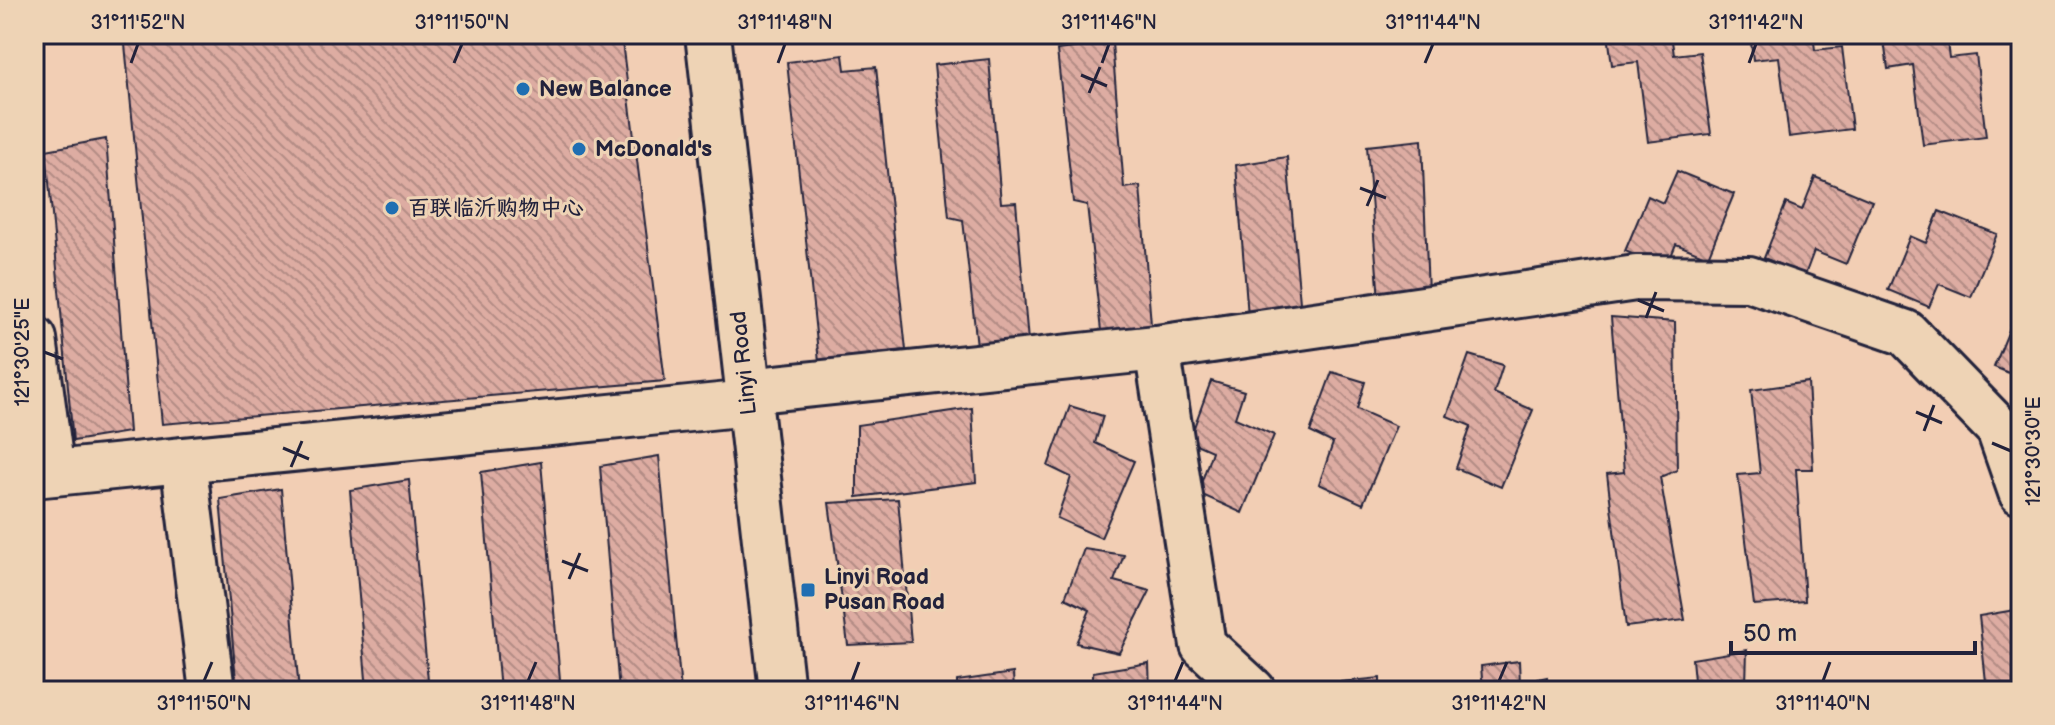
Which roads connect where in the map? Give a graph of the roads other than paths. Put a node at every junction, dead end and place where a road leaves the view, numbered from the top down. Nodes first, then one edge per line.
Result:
1 (708, 34) edge
2 (34, 339) edge
3 (1157, 348) junction
4 (748, 397) junction
5 (183, 460) junction
6 (43, 474) edge
7 (2021, 492) edge
8 (212, 691) edge
9 (782, 691) edge
10 (1253, 691) edge

1 - 4 street, Linyi Road
2 - 6 street
3 - 4 street
3 - 7 street
3 - 10 street
4 - 5 street
4 - 9 street, Linyi Road
5 - 6 street
5 - 8 street

